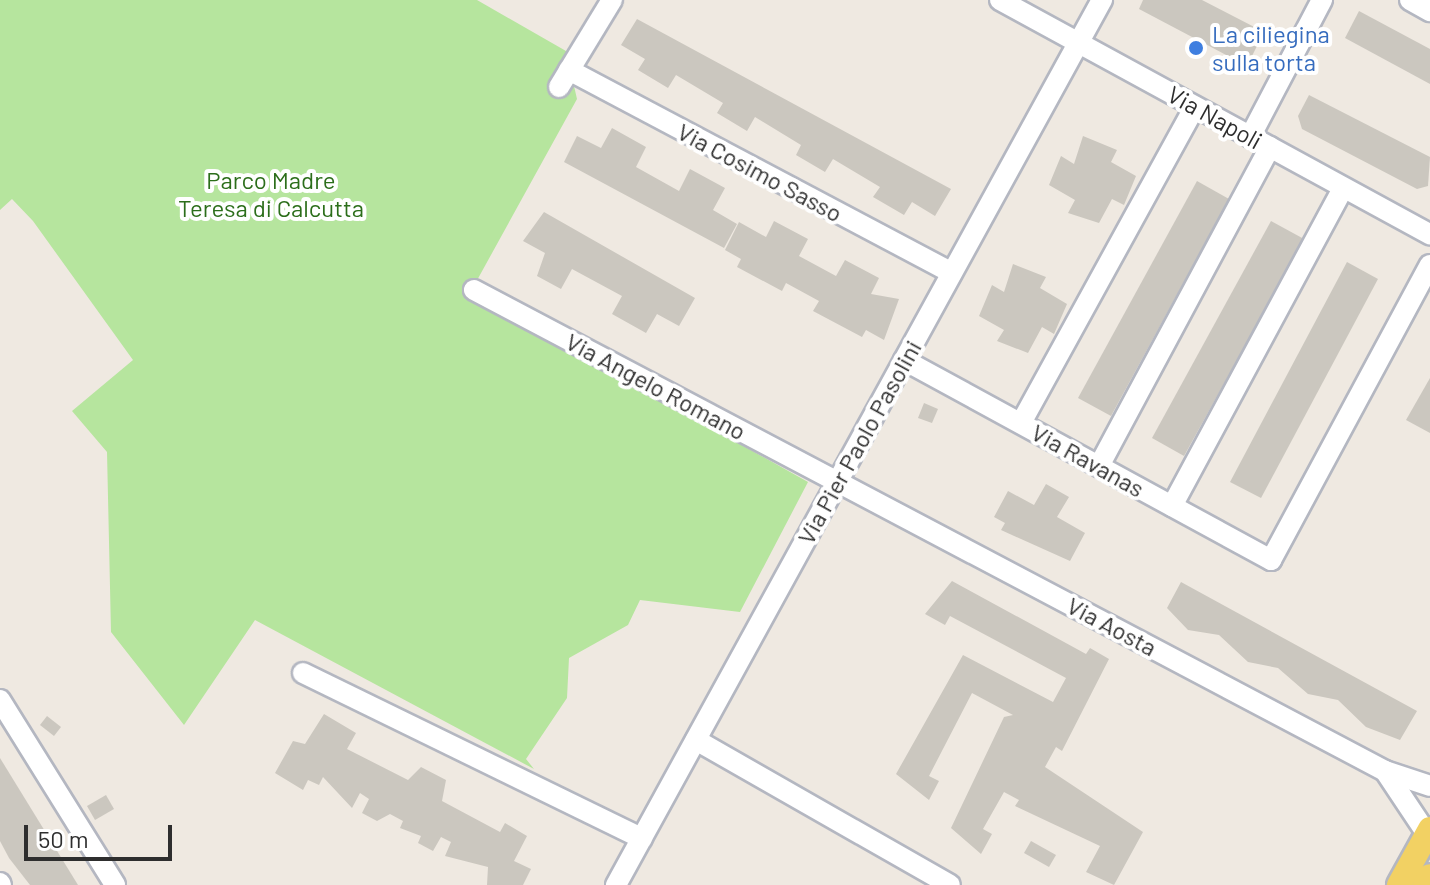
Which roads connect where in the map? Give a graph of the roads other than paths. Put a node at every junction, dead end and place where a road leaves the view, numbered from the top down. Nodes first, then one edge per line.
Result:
1 (612, 0) edge
2 (1000, 0) edge
3 (1102, 0) edge
4 (1322, 0) edge
5 (1410, 0) edge
6 (1430, 11) edge
7 (1079, 42) junction
8 (1195, 107) junction
9 (1250, 137) junction
10 (1270, 147) junction
11 (1343, 189) junction
12 (1430, 233) edge
13 (1430, 265) edge
14 (952, 273) junction
15 (474, 290) dead end
16 (904, 360) junction
17 (1021, 423) junction
18 (1099, 466) junction
19 (838, 481) junction
20 (1172, 506) junction
21 (303, 673) dead end
22 (0, 700) edge
23 (696, 740) junction
24 (1385, 771) junction
25 (1430, 786) edge
26 (1428, 831) edge
27 (642, 838) junction
28 (1430, 876) edge
29 (115, 885) edge
30 (616, 885) edge
31 (950, 885) edge
32 (1399, 885) edge
33 (1425, 885) edge

1 - 14 street, Via Cosimo Sasso
2 - 7 street, Via Napoli
3 - 7 street, Via Pier Paolo Pasolini
4 - 9 street
5 - 6 street
7 - 8 street, Via Napoli
7 - 14 street, Via Pier Paolo Pasolini
8 - 9 street, Via Napoli
8 - 17 street
9 - 10 street, Via Napoli
10 - 11 street, Via Napoli
10 - 18 street
11 - 12 street, Via Napoli
11 - 20 street
13 - 20 street, Via Ravanas
14 - 16 street, Via Pier Paolo Pasolini
15 - 19 street, Via Angelo Romano
16 - 17 street, Via Ravanas
16 - 19 street, Via Pier Paolo Pasolini
17 - 18 street, Via Ravanas
18 - 20 street, Via Ravanas
19 - 23 street, Via Pier Paolo Pasolini
19 - 24 street, Via Aosta
21 - 27 street
22 - 29 street
23 - 27 street, Via Pier Paolo Pasolini
23 - 31 street
24 - 25 street
24 - 26 street
26 - 32 main road
27 - 30 street, Via Pier Paolo Pasolini
28 - 33 main road

